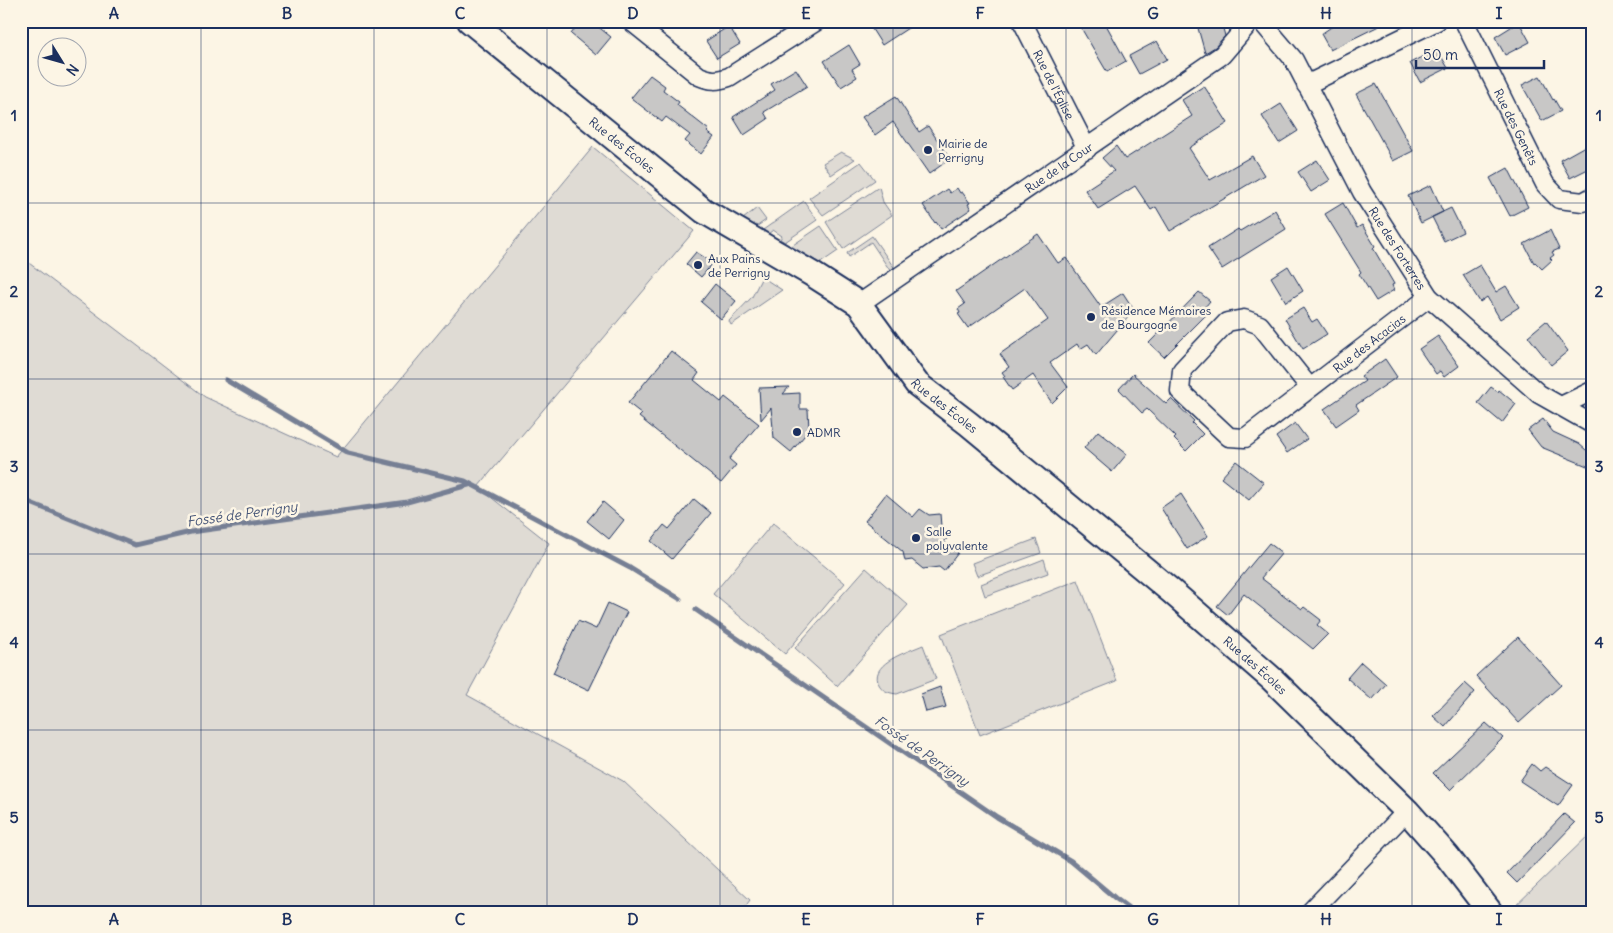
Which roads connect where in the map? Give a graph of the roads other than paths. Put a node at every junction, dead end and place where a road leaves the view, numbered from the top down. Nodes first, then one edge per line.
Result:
1 (470, 21) edge
2 (631, 21) edge
3 (817, 21) edge
4 (1022, 21) edge
5 (1252, 21) edge
6 (1261, 21) edge
7 (1437, 21) edge
8 (1464, 21) edge
9 (1306, 85) junction
10 (1087, 149) junction
11 (1592, 197) edge
12 (1429, 297) junction
13 (859, 304) junction
14 (1310, 388) junction
15 (1592, 391) edge
16 (1561, 406) junction
17 (1592, 424) edge
18 (1407, 811) junction
19 (1310, 912) edge
20 (1490, 912) edge

1 - 13 main road, Rue des Écoles
2 - 3 street
4 - 10 street, Rue de l'Église
5 - 10 street, Rue de la Cour
6 - 9 street, Rue des Forterres
7 - 9 street
8 - 11 street, Rue des Genêts
9 - 12 street, Rue des Forterres
10 - 13 street, Rue de la Cour
12 - 14 street, Rue des Acacias
12 - 16 street, Rue des Forterres
13 - 18 main road, Rue des Écoles
14 - 14 street, Rue des Acacias
15 - 16 street
16 - 17 street, Rue des Forterres
18 - 19 street
18 - 20 main road, Rue des Écoles

